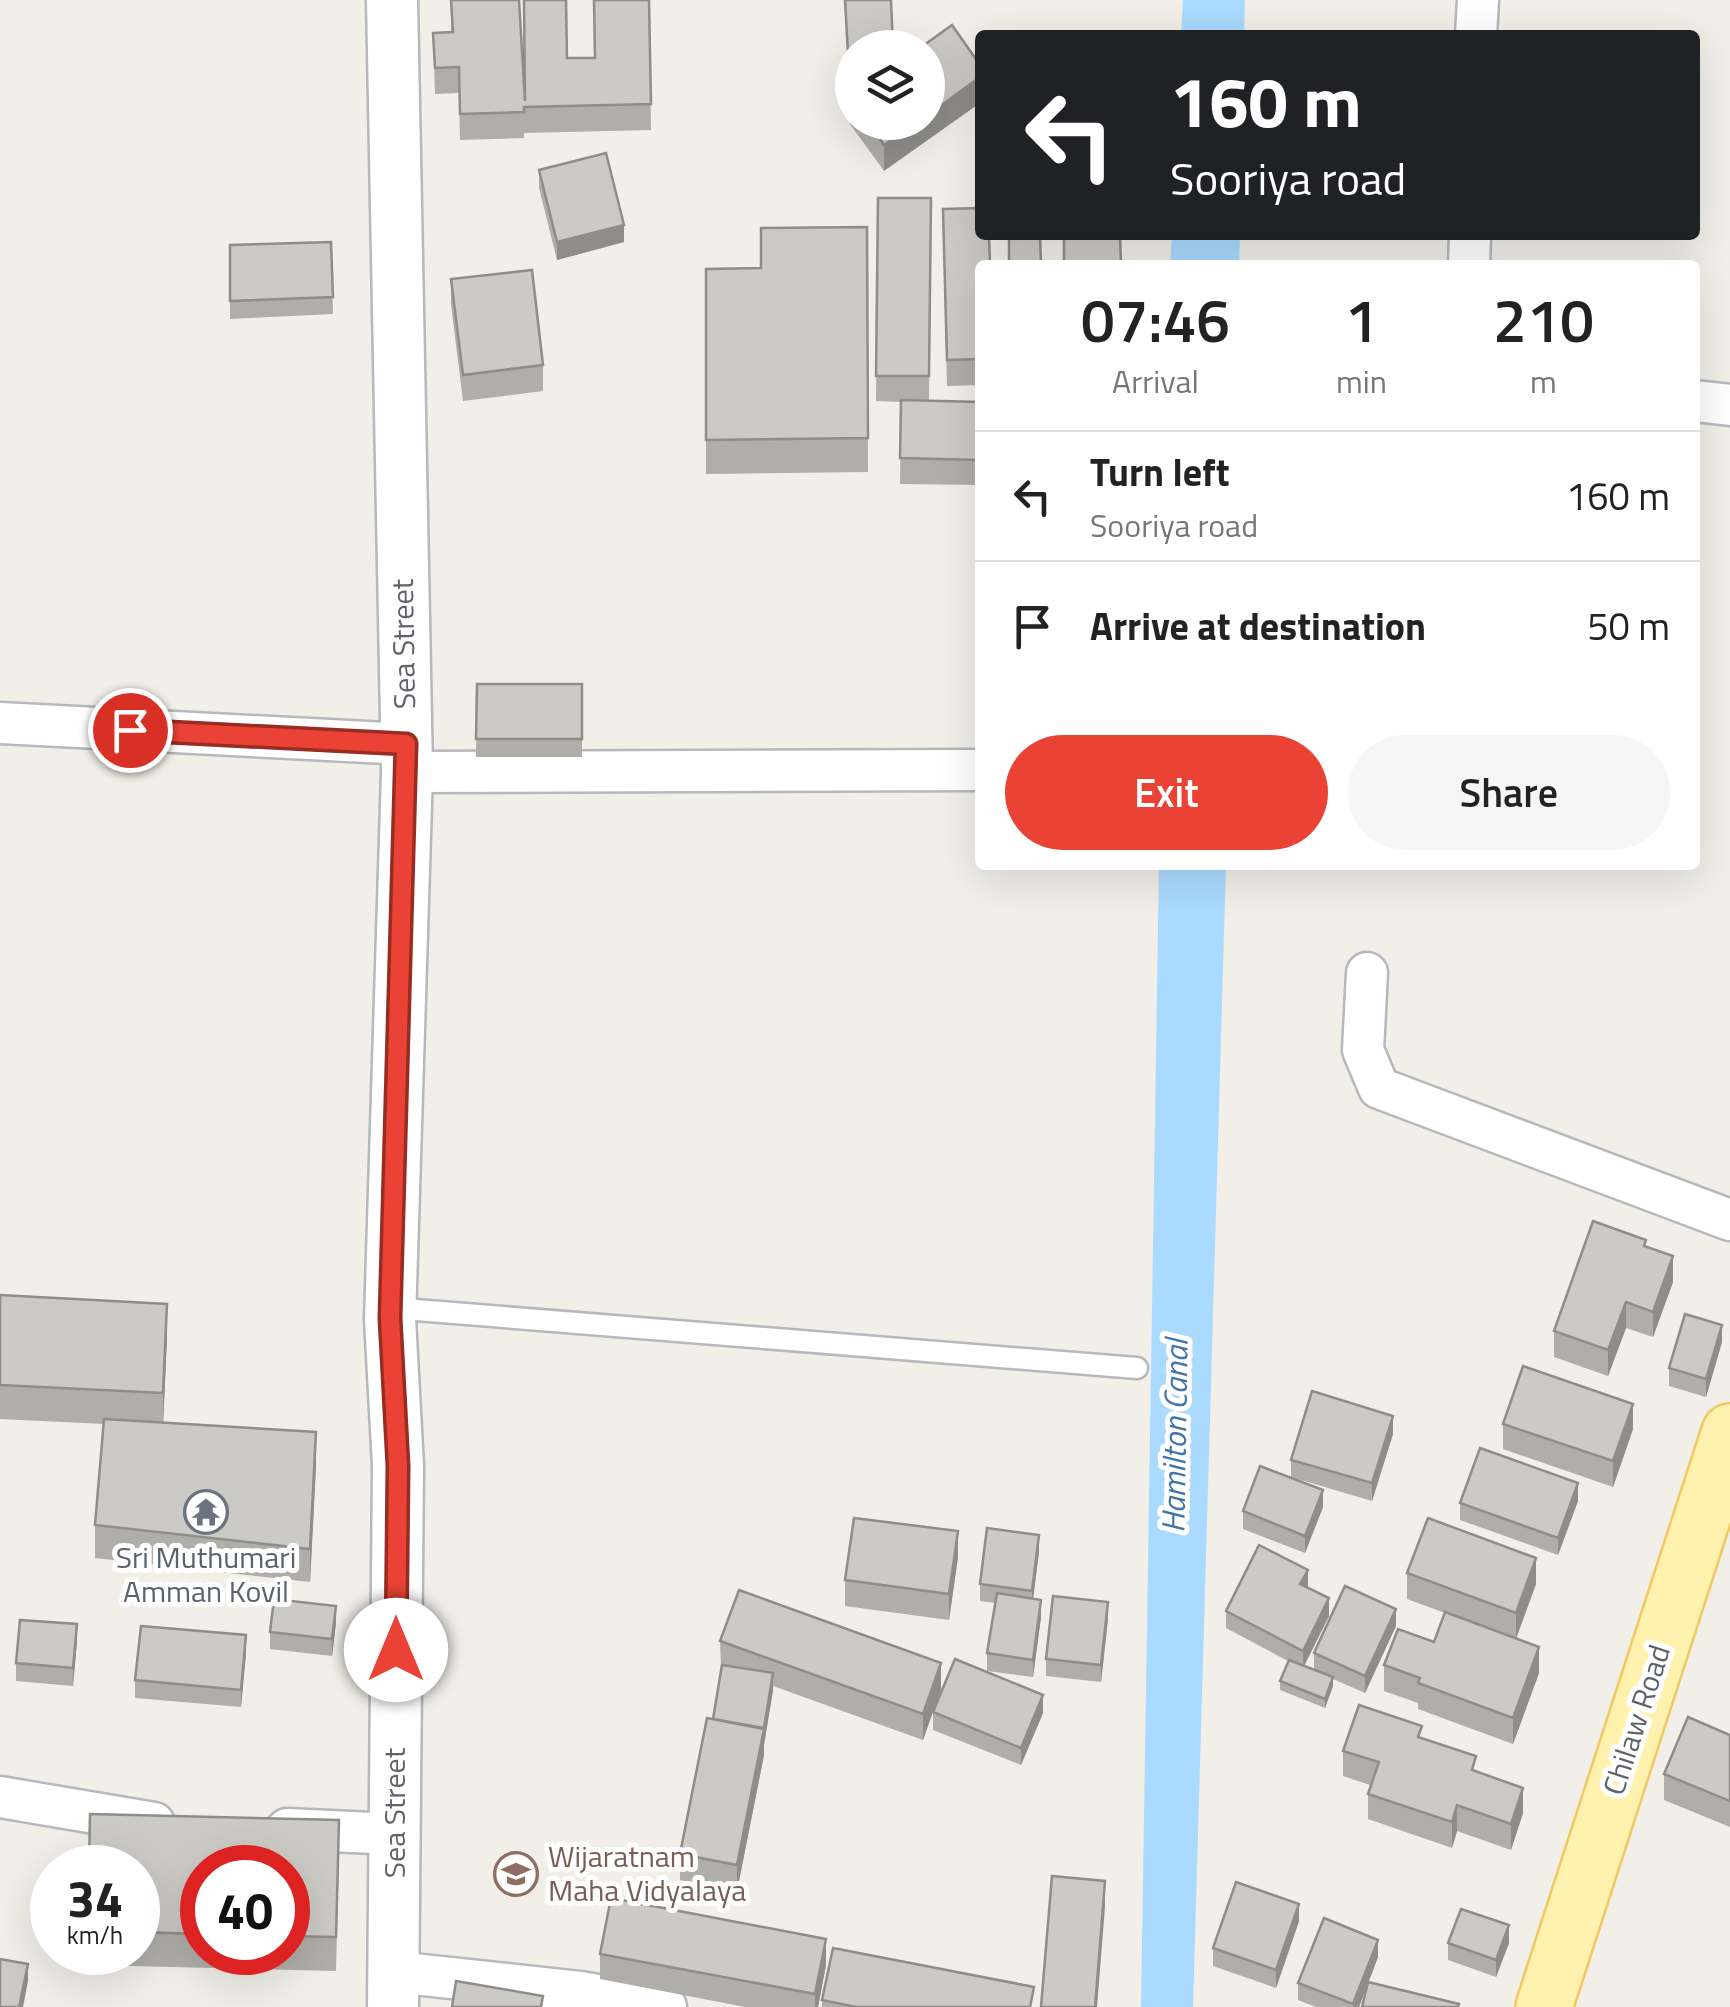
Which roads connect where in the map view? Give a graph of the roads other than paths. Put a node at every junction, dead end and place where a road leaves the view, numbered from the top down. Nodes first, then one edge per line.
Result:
1 (392, 0) edge
2 (1478, 0) edge
3 (1476, 30) edge
4 (1700, 402) edge
5 (1730, 406) edge
6 (0, 723) edge
7 (406, 758) junction
8 (975, 770) edge
9 (1367, 973) dead end
10 (1730, 1220) edge
11 (391, 1308) junction
12 (1137, 1368) dead end
13 (1730, 1432) edge
14 (1719, 1506) edge
15 (0, 1797) edge
16 (188, 1824) edge
17 (244, 1827) edge
18 (395, 1834) junction
19 (394, 1989) edge
20 (666, 2007) edge
21 (1544, 2007) edge

1 - 7 street, Sea Street
2 - 3 street
4 - 5 street
6 - 7 street
7 - 8 street
7 - 11 street, Sea Street
9 - 10 street
11 - 12 lane
11 - 18 street, Sea Street
13 - 14 main road, Chilaw Road
14 - 21 main road, Chilaw Road
15 - 16 street
17 - 18 street
18 - 19 street, Sea Street
19 - 20 street

